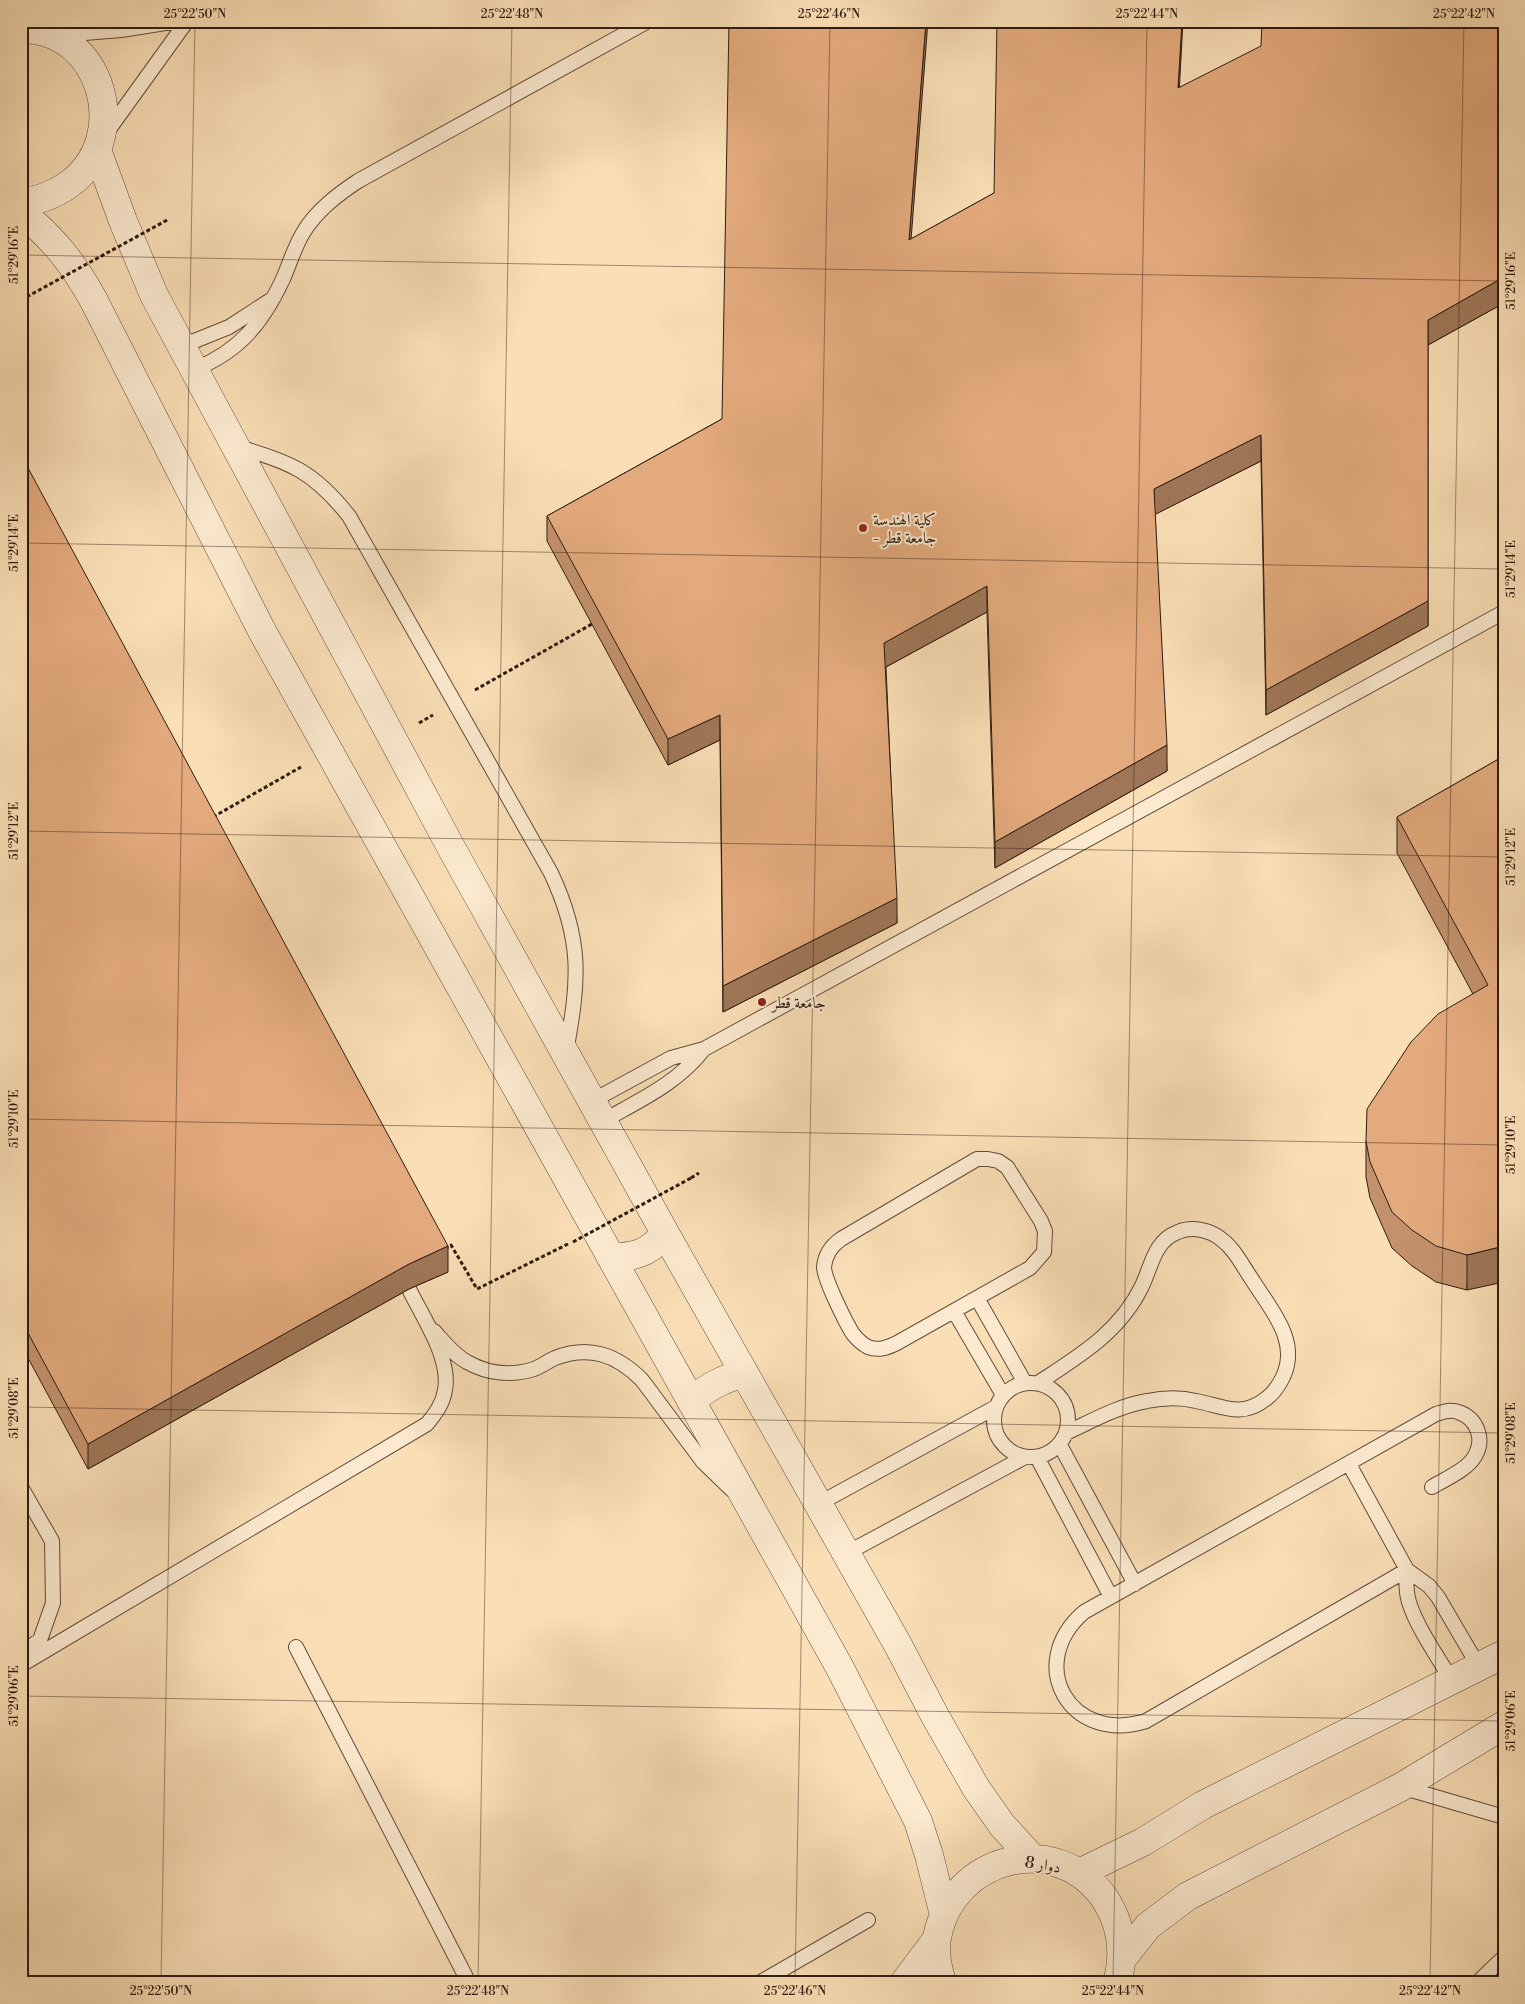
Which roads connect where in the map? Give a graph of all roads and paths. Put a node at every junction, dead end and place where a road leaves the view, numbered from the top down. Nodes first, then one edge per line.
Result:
1 (178, 21) edge
2 (187, 21) edge
3 (648, 21) edge
4 (36, 29) edge
5 (98, 147) junction
6 (21, 201) edge
7 (21, 212) edge
8 (169, 219) dead end
9 (21, 300) edge
10 (271, 300) junction
11 (189, 358) junction
12 (234, 446) junction
13 (1504, 612) edge
14 (238, 803) dead end
15 (205, 821) edge
16 (704, 1049) junction
17 (566, 1054) junction
18 (597, 1111) junction
19 (699, 1173) dead end
20 (665, 1233) junction
21 (438, 1254) edge
22 (610, 1256) junction
23 (409, 1290) edge
24 (976, 1298) junction
25 (954, 1311) junction
26 (425, 1321) junction
27 (745, 1374) junction
28 (1032, 1383) junction
29 (691, 1401) junction
30 (1000, 1401) junction
31 (1063, 1439) junction
32 (1031, 1457) junction
33 (1349, 1464) junction
34 (21, 1487) edge
35 (1432, 1487) dead end
36 (746, 1500) junction
37 (818, 1504) junction
38 (846, 1553) junction
39 (1407, 1570) junction
40 (1135, 1584) junction
41 (1111, 1597) junction
42 (296, 1647) dead end
43 (21, 1653) edge
44 (1504, 1654) edge
45 (21, 1665) edge
46 (1479, 1667) junction
47 (1452, 1681) junction
48 (1504, 1725) edge
49 (1401, 1787) junction
50 (1504, 1816) edge
51 (1032, 1858) junction
52 (1079, 1873) junction
53 (868, 1920) dead end
54 (940, 1927) junction
55 (1504, 1957) edge
56 (1119, 1971) edge
57 (469, 1983) edge
58 (759, 1983) edge
59 (904, 1983) edge
60 (942, 1983) edge
61 (1477, 1983) edge

1 - 4 lane
2 - 5 lane
3 - 10 lane
4 - 5 street
5 - 6 street
5 - 11 street
7 - 22 street
8 - 9 path, bridge
10 - 11 lane
10 - 11 lane
11 - 12 street
12 - 17 street
12 - 17 lane
13 - 16 lane
14 - 15 path
16 - 18 lane
16 - 18 lane
17 - 18 street
18 - 20 street
19 - 21 path, bridge
20 - 22 street
20 - 27 street
22 - 29 street
23 - 26 lane
24 - 25 lane
24 - 25 lane
24 - 28 lane
25 - 30 lane
26 - 36 lane
26 - 45 lane
27 - 29 street
27 - 37 street
28 - 30 lane
28 - 31 lane
28 - 31 lane
29 - 36 street
30 - 32 lane
30 - 37 lane
31 - 32 lane
31 - 40 lane
32 - 38 lane
32 - 41 lane
33 - 35 lane
33 - 39 lane
33 - 40 lane
34 - 43 lane
36 - 54 street
37 - 38 street
38 - 51 street
39 - 41 lane
39 - 46 lane
39 - 47 lane
40 - 41 lane
42 - 57 lane
44 - 46 street
46 - 47 street
47 - 52 street
48 - 49 street
49 - 50 lane
49 - 56 street
51 - 52 street, دوار 8
51 - 54 street, دوار 8
52 - 56 street, دوار 8
53 - 58 lane
54 - 59 street, دوار 8
54 - 60 street
55 - 61 lane

